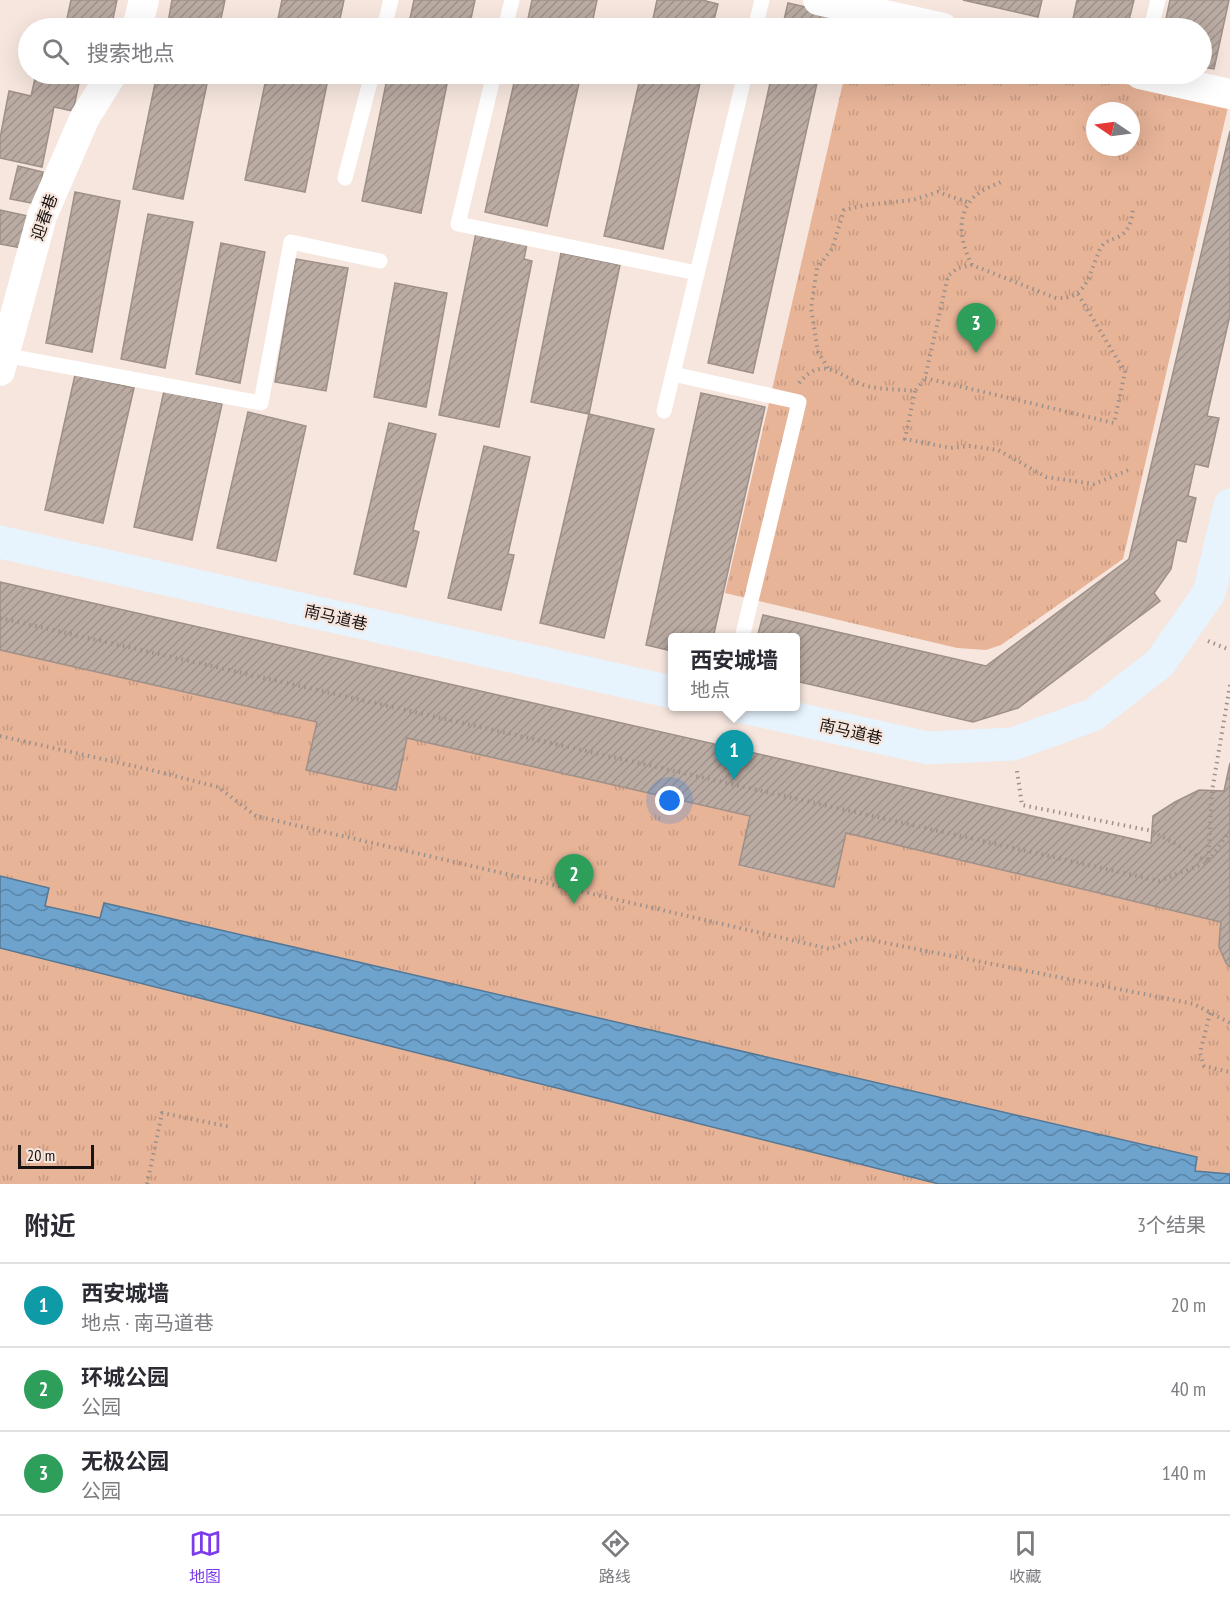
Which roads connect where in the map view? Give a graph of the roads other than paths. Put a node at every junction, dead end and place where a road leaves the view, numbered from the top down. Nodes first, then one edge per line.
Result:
1 (144, 0) edge
2 (391, 0) edge
3 (512, 0) edge
4 (762, 0) edge
5 (818, 0) edge
6 (1158, 0) edge
7 (140, 18) edge
8 (386, 18) edge
9 (508, 18) edge
10 (758, 18) edge
11 (898, 18) edge
12 (1154, 18) edge
13 (106, 84) edge
14 (369, 84) edge
15 (492, 84) edge
16 (743, 84) edge
17 (1186, 84) edge
18 (1230, 94) edge
19 (345, 178) dead end
20 (380, 261) dead end
21 (697, 273) junction
22 (2, 363) edge
23 (673, 374) junction
24 (664, 411) dead end
25 (1230, 505) edge
26 (0, 542) edge
27 (743, 633) edge
28 (668, 691) edge
29 (762, 711) edge

1 - 7 street
2 - 8 lane
3 - 9 lane
4 - 10 lane
5 - 11 street
6 - 12 lane
13 - 22 street, 迎春巷
14 - 19 lane
15 - 21 lane
16 - 21 lane
17 - 18 street
20 - 22 lane
21 - 23 lane
23 - 24 lane
23 - 27 lane
25 - 29 street, 南马道巷
26 - 28 street, 南马道巷

